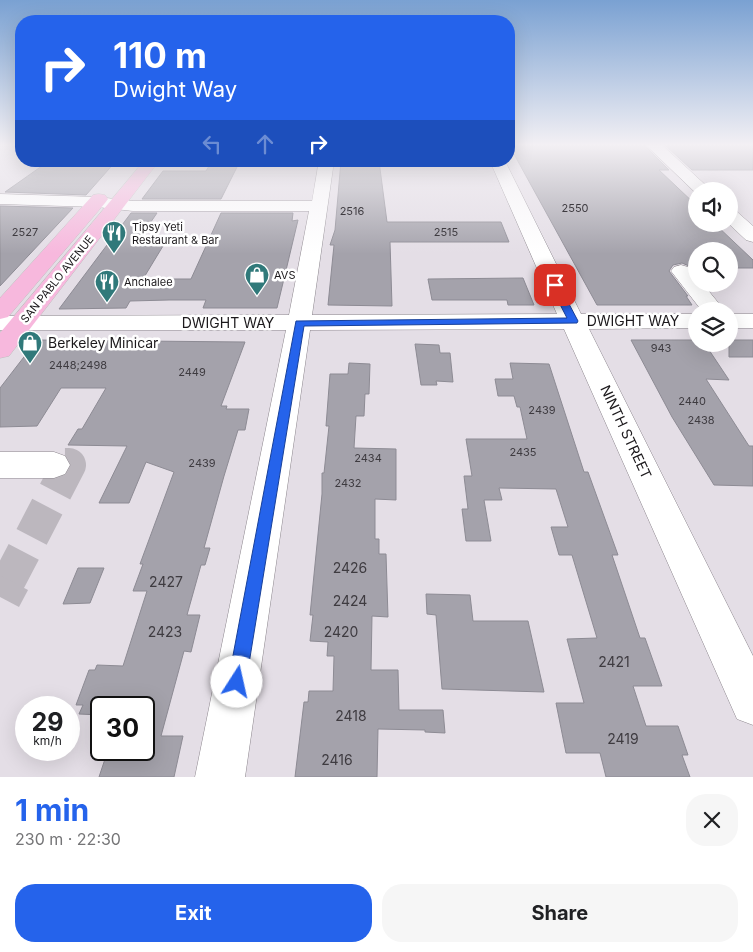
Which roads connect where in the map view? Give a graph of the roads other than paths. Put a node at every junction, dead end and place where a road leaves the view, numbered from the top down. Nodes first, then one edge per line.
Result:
1 (128, 181) edge
2 (324, 181) edge
3 (507, 181) edge
4 (0, 199) edge
5 (107, 199) junction
6 (320, 206) junction
7 (738, 222) edge
8 (753, 236) edge
9 (681, 271) dead end
10 (707, 302) edge
11 (0, 312) edge
12 (573, 321) junction
13 (688, 321) edge
14 (738, 321) edge
15 (753, 321) edge
16 (11, 323) edge
17 (299, 323) junction
18 (0, 350) edge
19 (54, 465) dead end
20 (5, 472) edge
21 (753, 703) edge
22 (220, 777) edge

1 - 5 main road, SAN PABLO AVENUE
2 - 6 street
3 - 12 street, NINTH STREET
4 - 5 street
5 - 6 street
5 - 11 main road, SAN PABLO AVENUE
5 - 16 main road, SAN PABLO AVENUE
6 - 17 street
7 - 8 street
9 - 10 street
12 - 13 street, DWIGHT WAY
12 - 17 street, DWIGHT WAY
12 - 21 street, NINTH STREET
14 - 15 street
16 - 17 street, DWIGHT WAY
16 - 18 main road, SAN PABLO AVENUE
17 - 22 street
19 - 20 street

